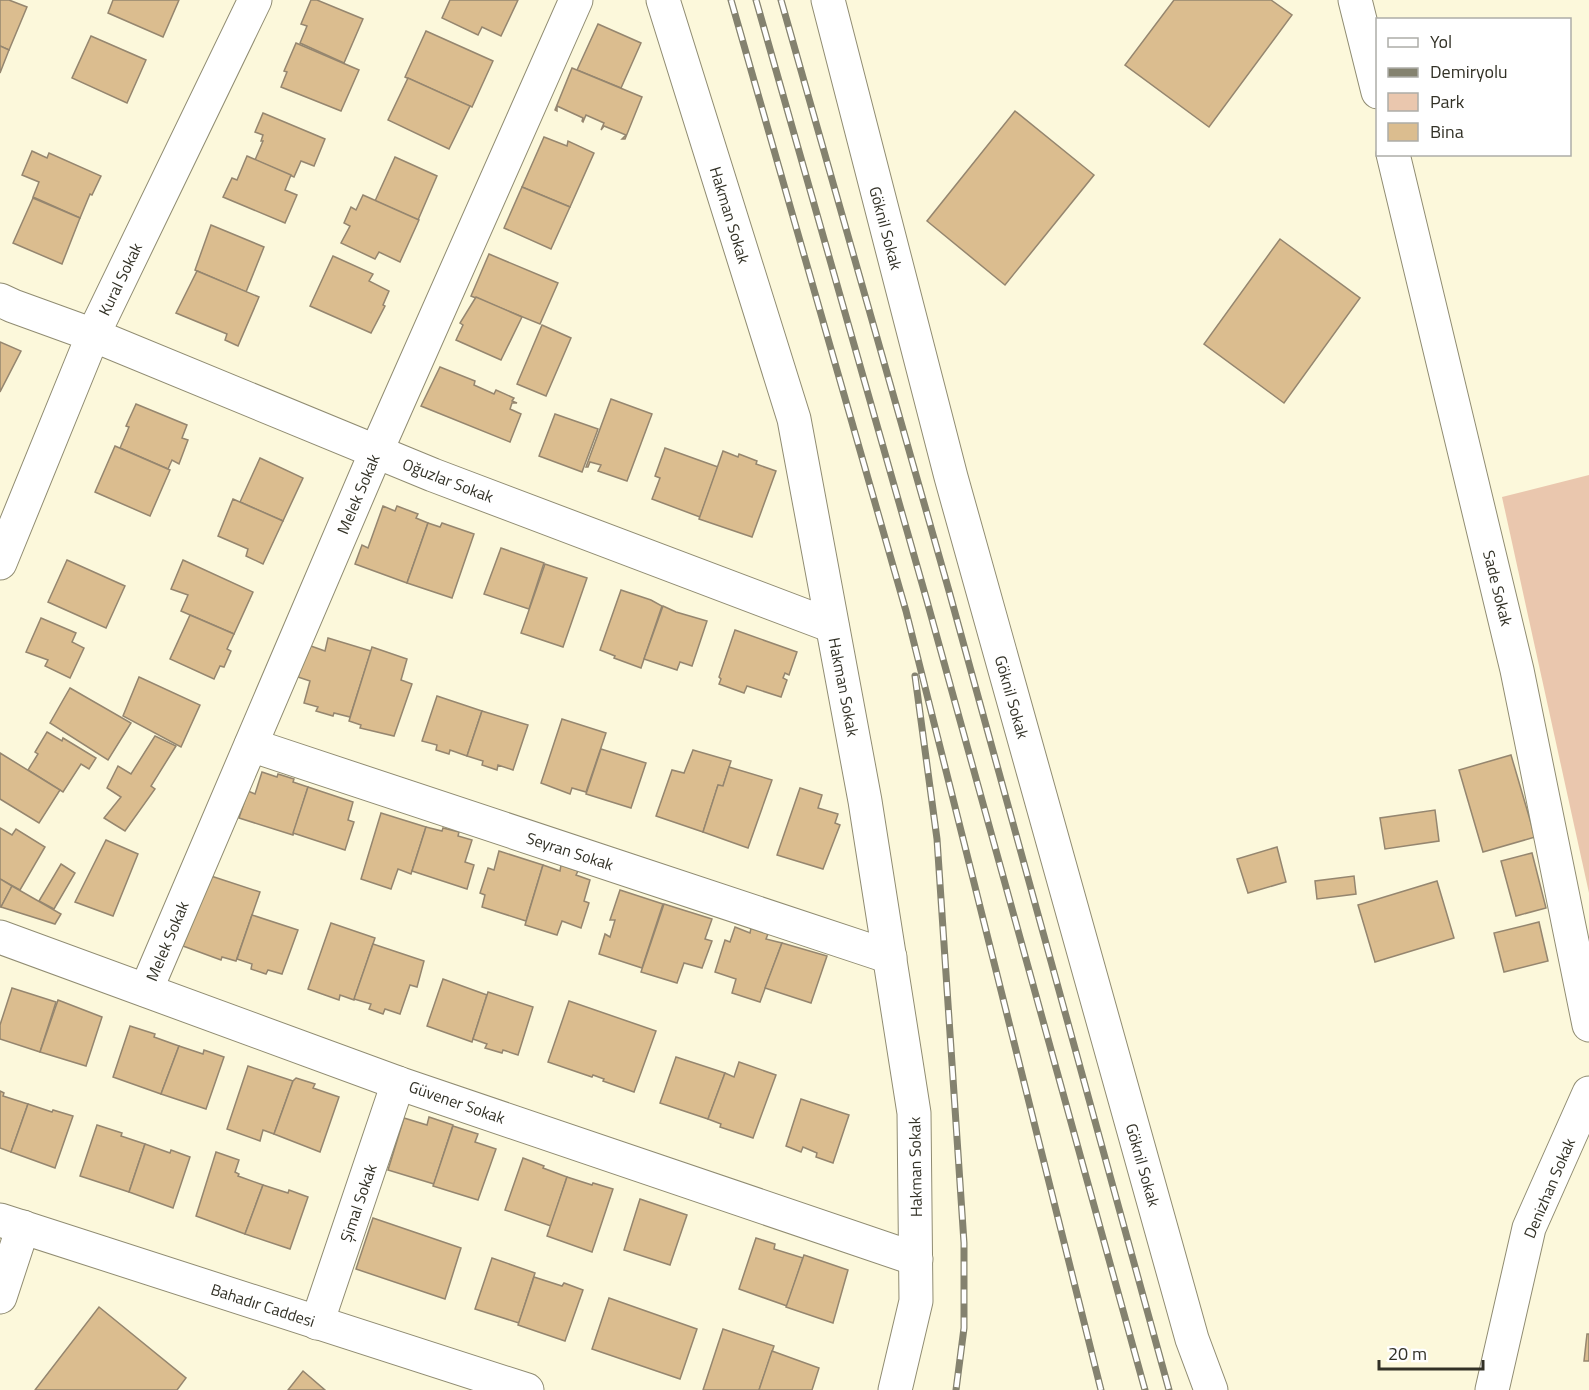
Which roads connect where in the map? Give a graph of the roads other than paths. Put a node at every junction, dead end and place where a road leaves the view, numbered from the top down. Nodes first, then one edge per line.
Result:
1 (255, 0) edge
2 (576, 0) edge
3 (663, 0) edge
4 (828, 0) edge
5 (1355, 0) edge
6 (1376, 88) edge
7 (1393, 156) edge
8 (0, 300) edge
9 (93, 334) junction
10 (376, 452) junction
11 (0, 563) edge
12 (832, 626) junction
13 (251, 745) junction
14 (0, 937) edge
15 (890, 957) junction
16 (146, 990) junction
17 (1589, 1025) edge
18 (398, 1083) junction
19 (1589, 1093) edge
20 (12, 1224) edge
21 (916, 1259) junction
22 (0, 1296) edge
23 (317, 1323) junction
24 (527, 1390) edge
25 (895, 1390) edge
26 (1211, 1390) edge
27 (1492, 1390) edge

1 - 9 street, Kural Sokak
2 - 10 street, Melek Sokak
3 - 12 street, Hakman Sokak
4 - 26 street, Göknil Sokak
5 - 6 street
7 - 17 street, Sade Sokak
8 - 9 street, Oğuzlar Sokak
9 - 10 street, Oğuzlar Sokak
9 - 11 street, Kural Sokak
10 - 12 street, Oğuzlar Sokak
10 - 13 street, Melek Sokak
12 - 15 street, Hakman Sokak
13 - 15 street, Seyran Sokak
13 - 16 street, Melek Sokak
14 - 16 street, Güvener Sokak
15 - 21 street, Hakman Sokak
16 - 18 street, Güvener Sokak
18 - 21 street, Güvener Sokak
18 - 23 street, Şimal Sokak
19 - 27 street, Denizhan Sokak
20 - 22 street
20 - 23 street, Bahadır Caddesi
21 - 25 street, Hakman Sokak
23 - 24 street, Bahadır Caddesi

